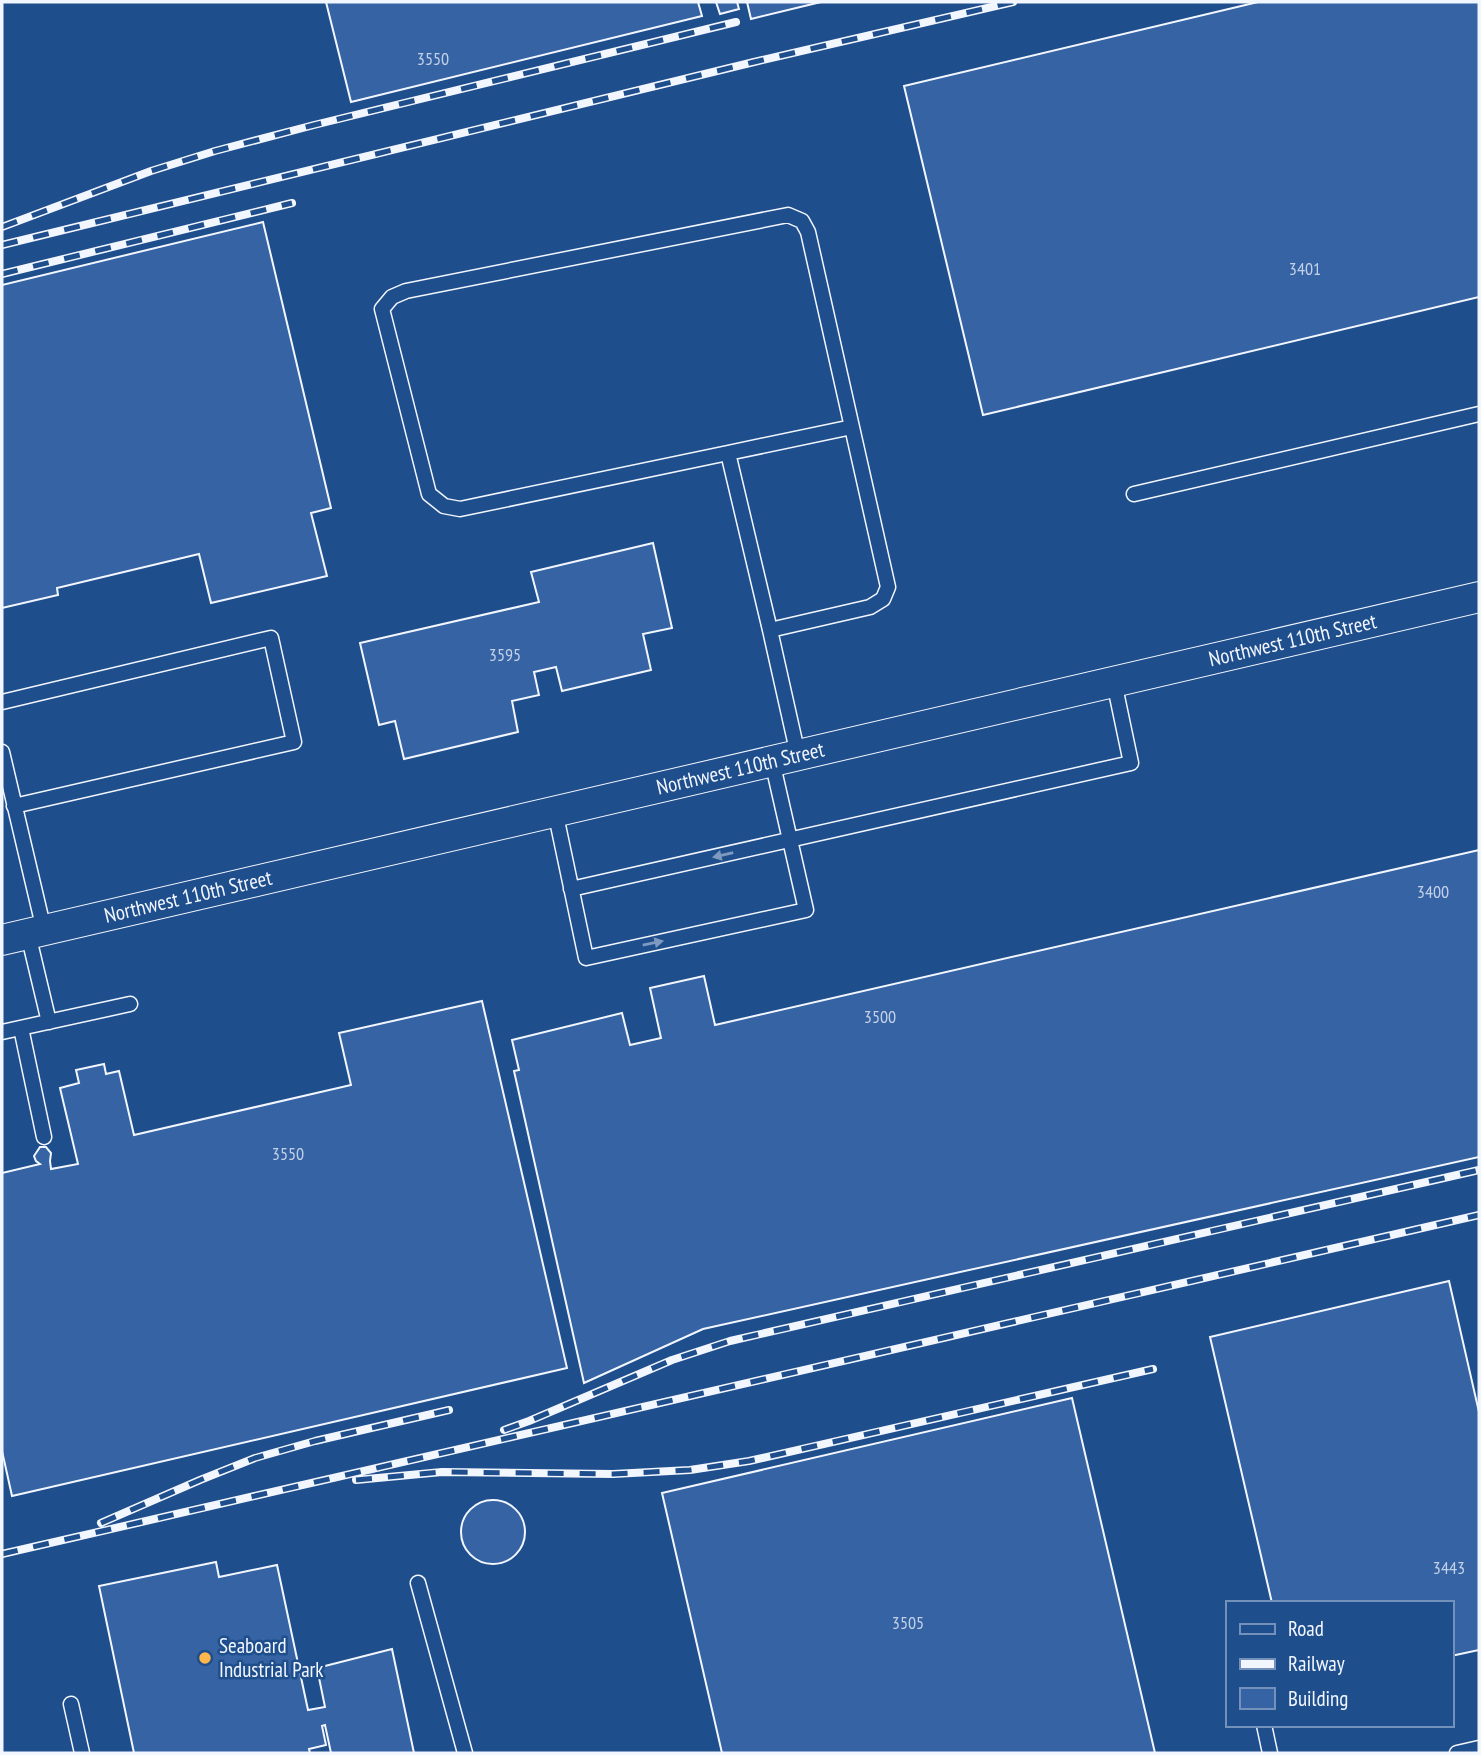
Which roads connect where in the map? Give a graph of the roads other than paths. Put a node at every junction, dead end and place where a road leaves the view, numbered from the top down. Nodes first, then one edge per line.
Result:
1 (1479, 414) edge
2 (852, 427) junction
3 (728, 453) junction
4 (1133, 494) dead end
5 (1479, 597) edge
6 (770, 630) junction
7 (1114, 682) junction
8 (2, 702) edge
9 (2, 752) edge
10 (785, 758) junction
11 (15, 806) junction
12 (555, 811) junction
13 (789, 840) junction
14 (571, 889) junction
15 (24, 934) edge
16 (130, 1004) dead end
17 (49, 1022) junction
18 (20, 1028) junction
19 (2, 1032) edge
20 (44, 1137) dead end
21 (418, 1583) dead end
22 (71, 1704) dead end
23 (1264, 1727) edge
24 (1479, 1748) edge
25 (82, 1753) edge
26 (465, 1753) edge
27 (1270, 1753) edge
28 (1457, 1753) edge

1 - 4 lane
2 - 3 lane
2 - 3 lane
2 - 6 lane
3 - 6 lane
5 - 7 street, Northwest 110th Street
6 - 10 lane
7 - 10 street, Northwest 110th Street
7 - 13 lane
8 - 11 lane
9 - 11 lane
10 - 12 street, Northwest 110th Street
10 - 13 lane
11 - 15 lane
12 - 14 lane
12 - 15 street, Northwest 110th Street
13 -> 14 lane
14 -> 13 lane
15 - 17 lane
16 - 17 lane
17 - 18 lane
18 - 19 lane
18 - 20 lane
21 - 26 lane
22 - 25 lane
23 - 27 lane
24 - 28 lane

